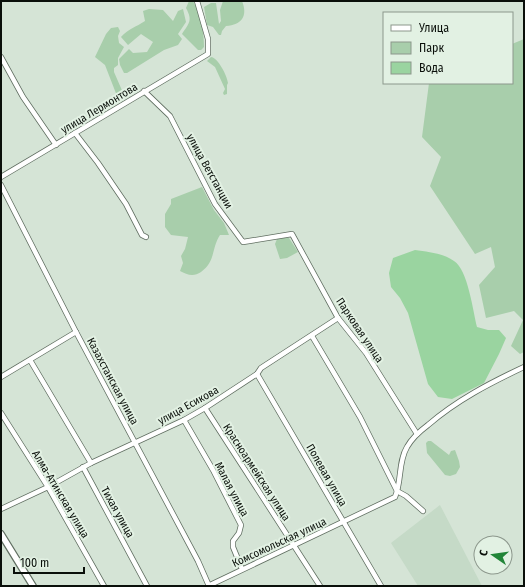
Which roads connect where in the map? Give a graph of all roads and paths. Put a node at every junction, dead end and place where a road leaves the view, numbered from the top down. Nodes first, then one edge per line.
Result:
1 (197, 1) edge
2 (1, 57) edge
3 (144, 91) junction
4 (75, 133) junction
5 (56, 145) junction
6 (1, 177) edge
7 (1, 185) edge
8 (292, 234) joint
9 (146, 237) dead end
10 (338, 318) junction
11 (76, 332) junction
12 (312, 336) junction
13 (30, 360) junction
14 (524, 367) edge
15 (257, 374) junction
16 (1, 377) edge
17 (205, 408) junction
18 (1, 413) edge
19 (184, 420) junction
20 (417, 434) junction
21 (135, 442) junction
22 (91, 463) junction
23 (84, 467) junction
24 (48, 487) junction
25 (397, 491) junction
26 (1, 509) edge
27 (423, 511) dead end
28 (343, 522) junction
29 (1, 534) edge
30 (294, 546) junction
31 (242, 569) junction
32 (33, 586) edge
33 (104, 586) edge
34 (147, 586) edge
35 (209, 586) edge
36 (320, 586) edge
37 (381, 586) edge

1 - 3 street, улица Лермонтова
2 - 5 street
3 - 4 street, улица Лермонтова
3 - 8 street, улица Ветстанции
4 - 5 street, улица Лермонтова
4 - 9 street
5 - 6 street, улица Лермонтова
7 - 11 street, Казахстанская улица
8 - 10 street, Парковая улица
10 - 12 street, улица Есикова
10 - 20 street, Парковая улица
11 - 13 street
11 - 21 street, Казахстанская улица
12 - 15 street, улица Есикова
12 - 25 street
13 - 16 street
13 - 22 street
14 - 20 street
15 - 17 street, улица Есикова
15 - 28 street, Полевая улица
17 - 19 street, улица Есикова
17 - 30 street, Красноармейская улица
18 - 24 street, Алма-Атинская улица
19 - 21 street, улица Есикова
19 - 31 street, Малая улица
20 - 25 street
21 - 22 street, улица Есикова
21 - 35 street, Казахстанская улица
22 - 23 street, улица Есикова
23 - 24 street, улица Есикова
23 - 34 street, Тихая улица
24 - 26 street, улица Есикова
24 - 33 street, Алма-Атинская улица
25 - 27 street
25 - 28 street, Комсомольская улица
28 - 30 street, Комсомольская улица
28 - 37 street, Полевая улица
29 - 32 street
30 - 31 street, Комсомольская улица
30 - 36 street, Красноармейская улица
31 - 35 street, Комсомольская улица

